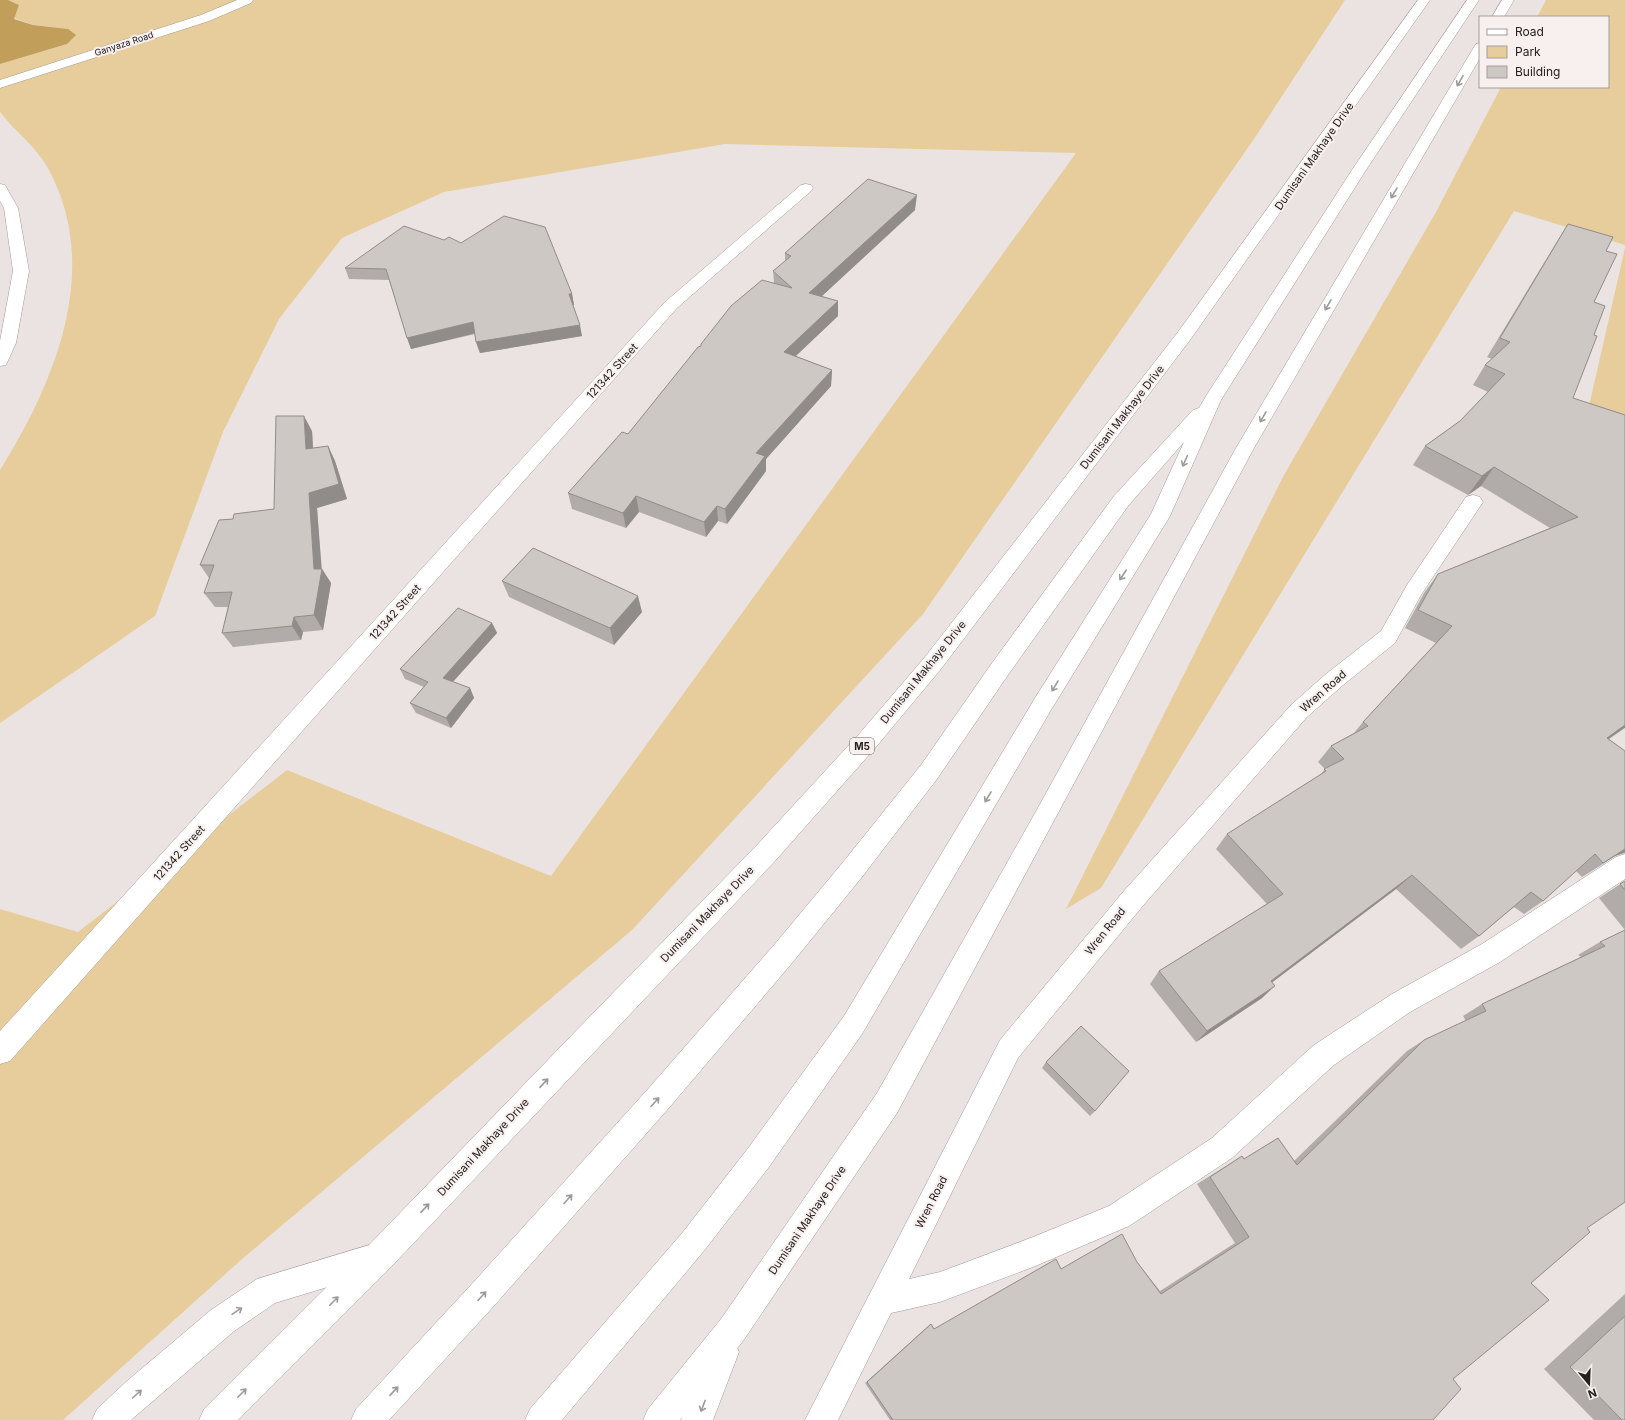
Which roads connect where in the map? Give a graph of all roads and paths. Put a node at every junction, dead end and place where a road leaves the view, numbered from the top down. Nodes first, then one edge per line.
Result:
1 (247, 0) edge
2 (1424, 0) edge
3 (1473, 0) edge
4 (1508, 0) edge
5 (1499, 16) edge
6 (1479, 49) edge
7 (0, 84) edge
8 (0, 188) edge
9 (806, 188) dead end
10 (0, 361) edge
11 (1212, 400) junction
12 (1473, 502) dead end
13 (1625, 865) edge
14 (0, 1051) edge
15 (379, 1257) junction
16 (882, 1300) junction
17 (732, 1330) junction
18 (108, 1420) edge
19 (214, 1420) edge
20 (367, 1420) edge
21 (541, 1420) edge
22 (659, 1420) edge
23 (697, 1420) edge
24 (821, 1420) edge

1 - 7 main road, Ganyaza Road
15 -> 2 main road, Dumisani Makhaye Drive / M5
3 - 11 main road
4 - 5 main road
6 -> 17 main road, Dumisani Makhaye Drive
8 - 10 main road
9 - 14 main road, 121342 Street
20 -> 11 main road
11 -> 21 main road
12 - 16 main road, Wren Road
13 - 16 main road
18 -> 15 main road
19 -> 15 main road, Dumisani Makhaye Drive / M5
16 - 24 main road, Wren Road
17 - 22 main road, Dumisani Makhaye Drive
17 -> 23 main road

